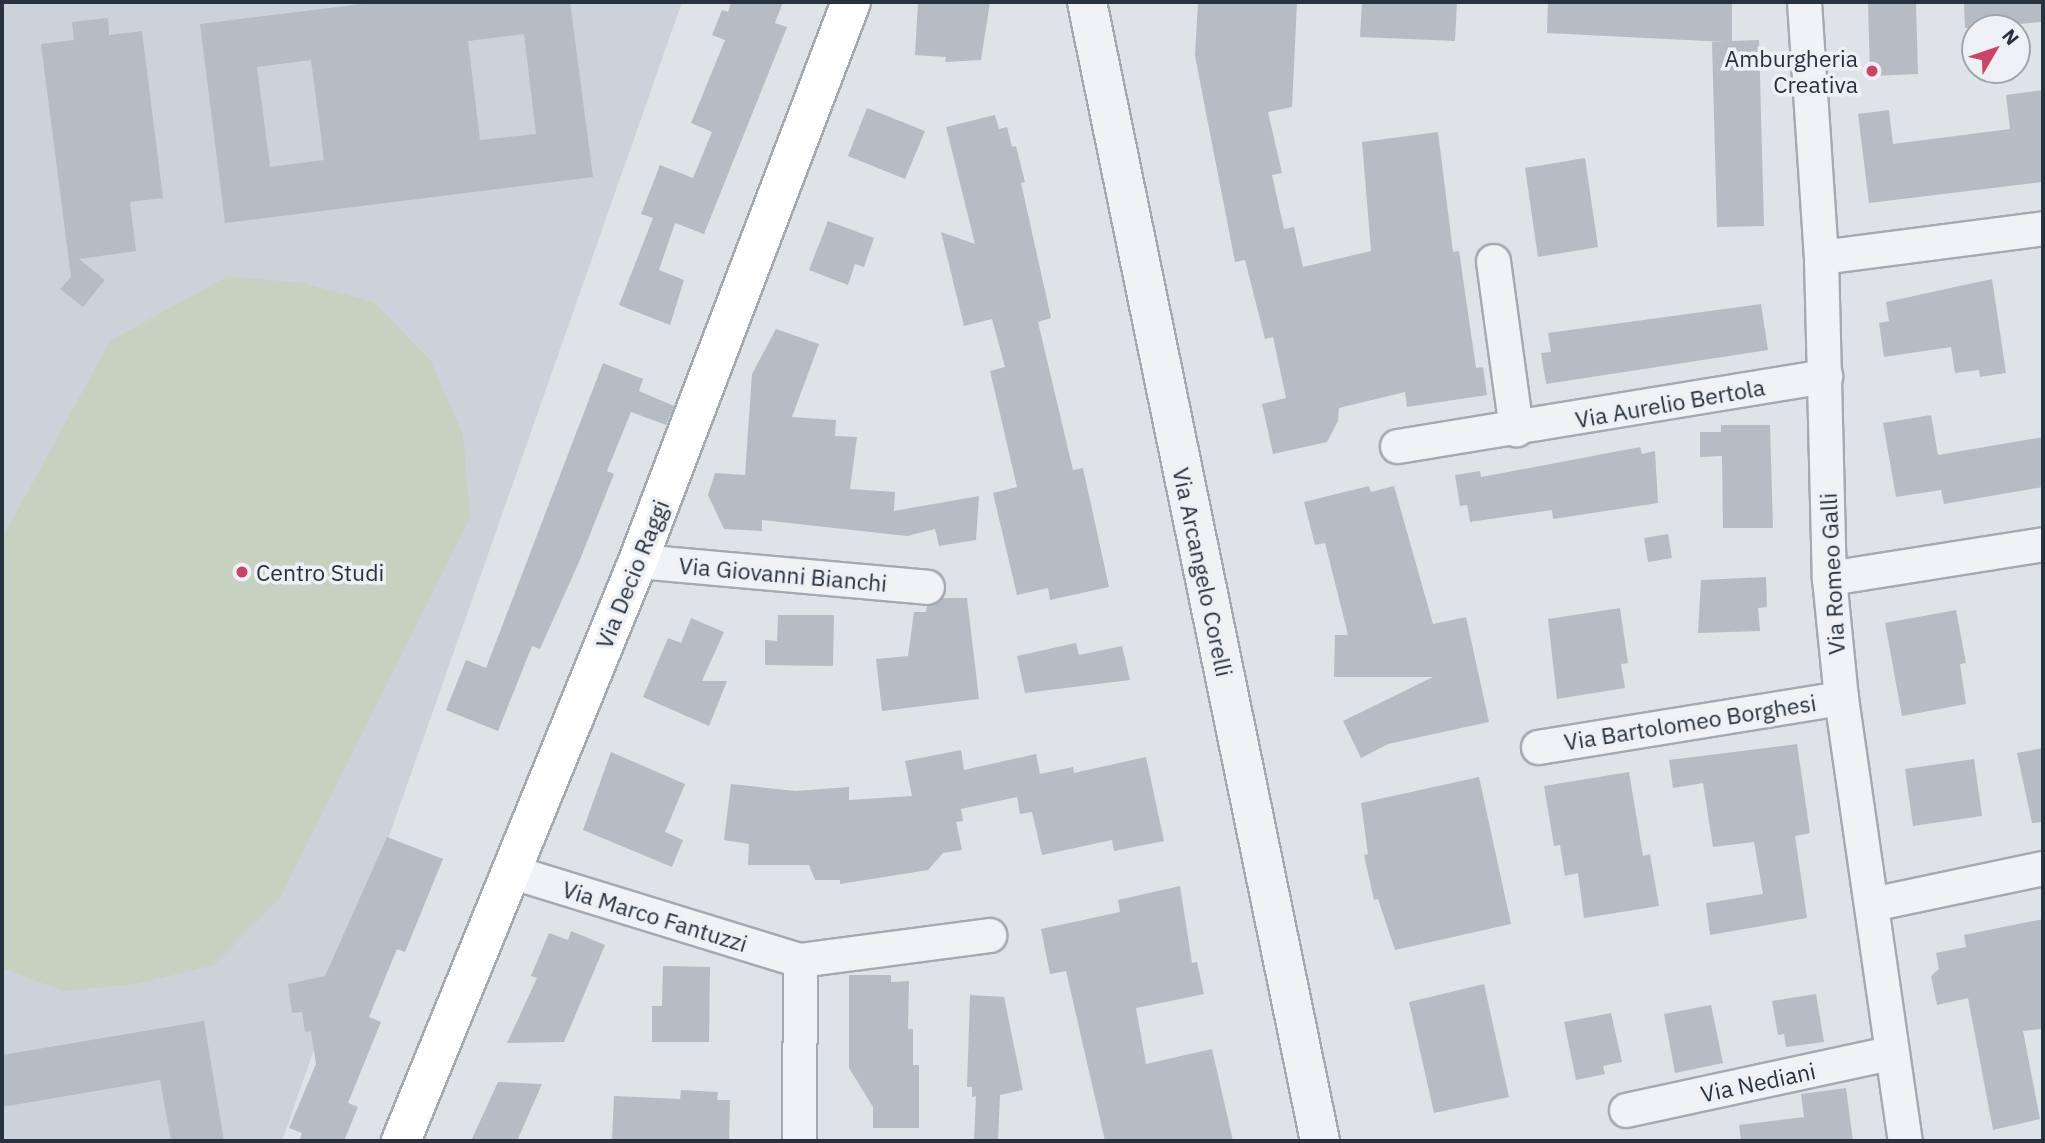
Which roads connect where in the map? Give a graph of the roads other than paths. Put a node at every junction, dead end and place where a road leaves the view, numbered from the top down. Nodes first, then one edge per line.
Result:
1 (850, 2) edge
2 (1087, 2) edge
3 (1804, 2) edge
4 (2043, 228) edge
5 (1821, 257) junction
6 (1493, 261) dead end
7 (1825, 376) junction
8 (1516, 429) junction
9 (1397, 446) dead end
10 (2043, 544) edge
11 (638, 561) junction
12 (1829, 578) junction
13 (928, 587) dead end
14 (1841, 698) junction
15 (1538, 747) dead end
16 (2043, 868) edge
17 (510, 871) junction
18 (1872, 904) junction
19 (989, 935) dead end
20 (800, 960) junction
21 (1890, 1053) junction
22 (1626, 1110) dead end
23 (401, 1141) edge
24 (799, 1141) edge
25 (1320, 1141) edge
26 (1905, 1141) edge

1 - 11 main road, Via Decio Raggi
2 - 25 street, Via Arcangelo Corelli
3 - 5 street, Via Romeo Galli
4 - 5 street
5 - 7 street, Via Romeo Galli
6 - 8 street
7 - 8 street, Via Aurelio Bertola
7 - 12 street, Via Romeo Galli
8 - 9 street, Via Aurelio Bertola
10 - 12 street
11 - 13 street, Via Giovanni Bianchi
11 - 17 main road, Via Decio Raggi
12 - 14 street, Via Romeo Galli
14 - 15 street, Via Bartolomeo Borghesi
14 - 18 street, Via Romeo Galli
16 - 18 street
17 - 20 street, Via Marco Fantuzzi
17 - 23 main road, Via Decio Raggi
18 - 21 street, Via Romeo Galli
19 - 20 street, Via Marco Fantuzzi
20 - 24 street
21 - 22 street, Via Nediani
21 - 26 street, Via Romeo Galli

